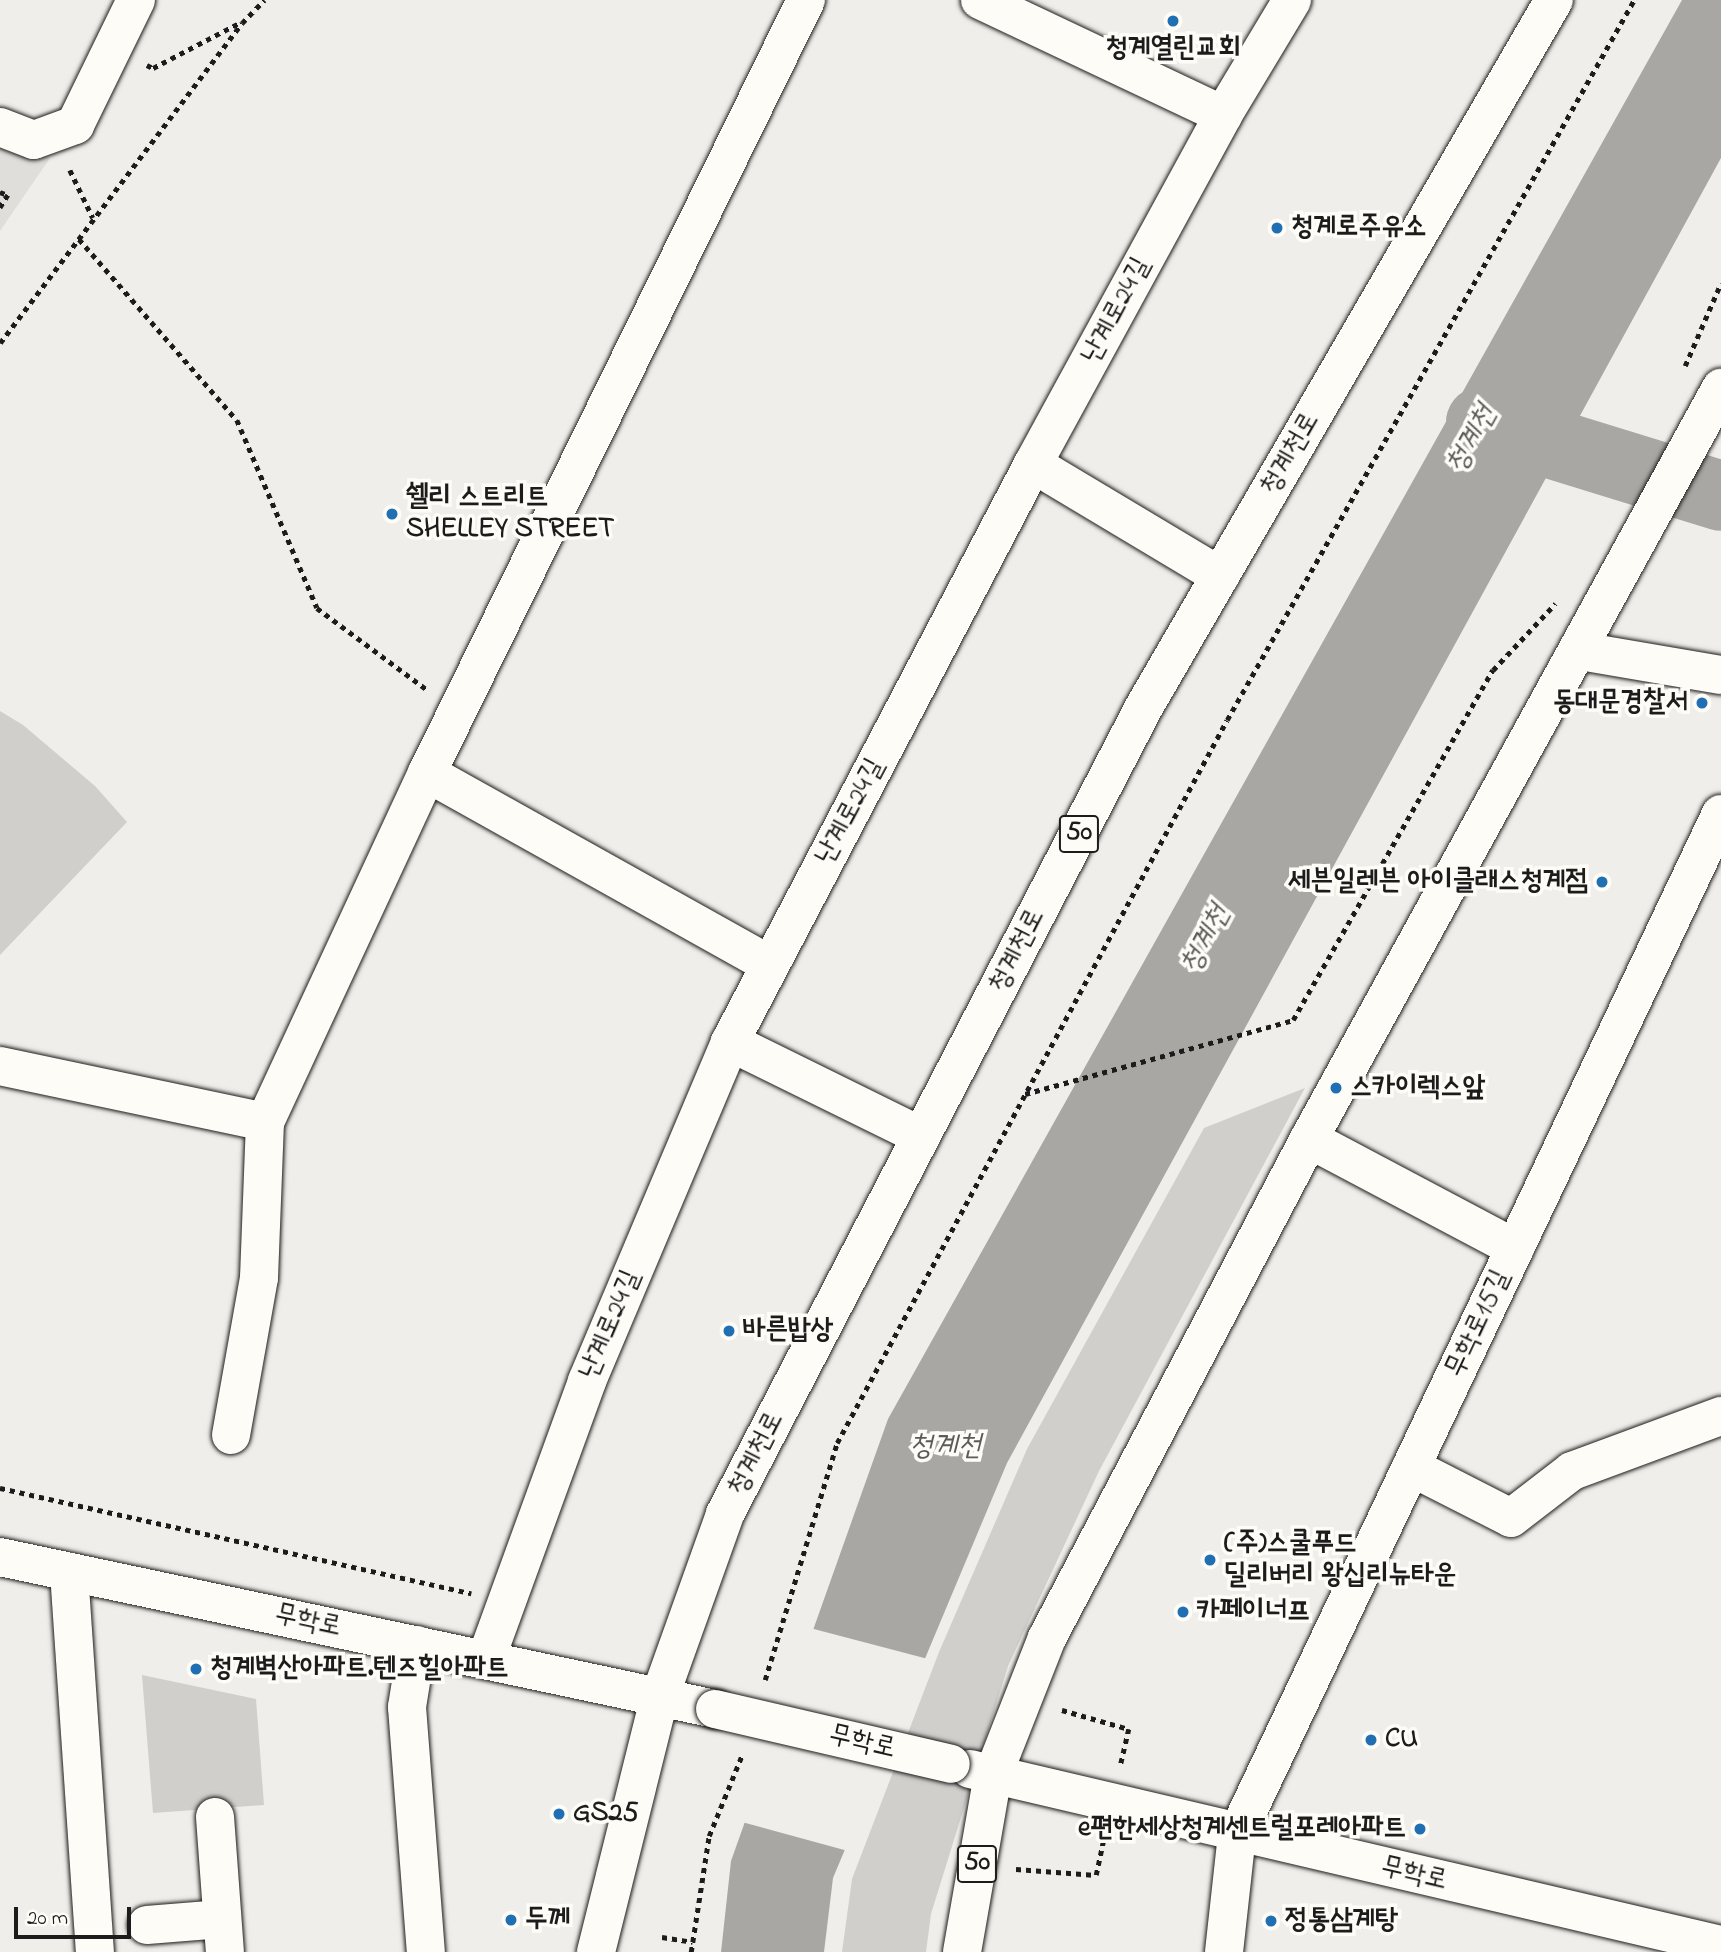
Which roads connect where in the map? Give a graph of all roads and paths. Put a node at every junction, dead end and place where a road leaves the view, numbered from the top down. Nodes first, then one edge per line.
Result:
1 (136, 0) edge
2 (264, 0) edge
3 (806, 0) edge
4 (980, 0) edge
5 (1292, 0) edge
6 (1554, 0) edge
7 (1634, 0) edge
8 (245, 20) junction
9 (140, 62) dead end
10 (1223, 115) junction
11 (0, 128) edge
12 (67, 164) dead end
13 (0, 192) edge
14 (0, 208) edge
15 (94, 219) junction
16 (79, 239) junction
17 (1721, 283) edge
18 (0, 343) edge
19 (1683, 373) dead end
20 (1721, 387) edge
21 (1034, 464) junction
22 (1220, 576) junction
23 (1558, 602) dead end
24 (1587, 637) junction
25 (1721, 675) edge
26 (457, 712) junction
27 (427, 773) junction
28 (1721, 814) edge
29 (771, 965) junction
30 (730, 1042) junction
31 (0, 1066) edge
32 (1026, 1093) junction
33 (265, 1122) junction
34 (921, 1136) junction
35 (1309, 1139) junction
36 (1515, 1248) junction
37 (1721, 1416) edge
38 (231, 1435) dead end
39 (1411, 1467) junction
40 (0, 1488) edge
41 (0, 1558) edge
42 (69, 1572) junction
43 (507, 1601) junction
44 (417, 1645) junction
45 (485, 1659) junction
46 (762, 1689) dead end
47 (660, 1696) junction
48 (746, 1741) dead end
49 (993, 1775) junction
50 (215, 1817) dead end
51 (1237, 1834) junction
52 (147, 1925) dead end
53 (224, 1935) edge
54 (662, 1937) dead end
55 (693, 1942) junction
56 (1721, 1945) edge
57 (95, 1952) edge
58 (426, 1952) edge
59 (596, 1952) edge
60 (691, 1952) edge
61 (962, 1952) edge
62 (1224, 1952) edge

1 - 11 main road
2 - 8 path
3 - 26 main road
4 - 10 main road
5 - 10 main road, 난계로24길
6 - 22 main road, 청계천로 / 50
7 - 32 path
8 - 9 path
8 - 15 path
10 - 21 main road, 난계로24길
12 - 15 path
13 - 14 path
15 - 16 path
16 - 18 path
16 - 26 path
17 - 19 path
20 - 24 main road
21 - 22 main road
21 - 29 main road, 난계로24길
22 - 34 main road, 청계천로 / 50
23 - 32 path
24 - 25 main road
24 - 35 main road, 50
26 - 27 main road
27 - 29 main road
27 - 33 main road
28 - 36 main road, 무학로15길
29 - 30 main road, 난계로24길
30 - 34 main road
30 - 43 main road, 난계로24길
31 - 33 main road
32 - 46 path
33 - 38 main road
34 - 47 main road, 청계천로 / 50
35 - 36 main road
35 - 49 main road, 50
36 - 39 main road, 무학로15길
37 - 39 main road
39 - 51 main road, 무학로15길
40 - 43 path
41 - 42 main road, 무학로
42 - 44 main road, 무학로
42 - 57 main road
43 - 45 main road, 난계로24길
44 - 45 main road, 무학로
44 - 58 main road
45 - 47 main road, 무학로
47 - 49 main road, 무학로, bridge
47 - 59 main road, 청계천로 / 50
48 - 55 path
49 - 51 main road, 무학로
49 - 61 main road, 50
50 - 53 main road
51 - 56 main road, 무학로
51 - 62 main road, 무학로15길
52 - 53 main road
54 - 55 path
55 - 60 path

